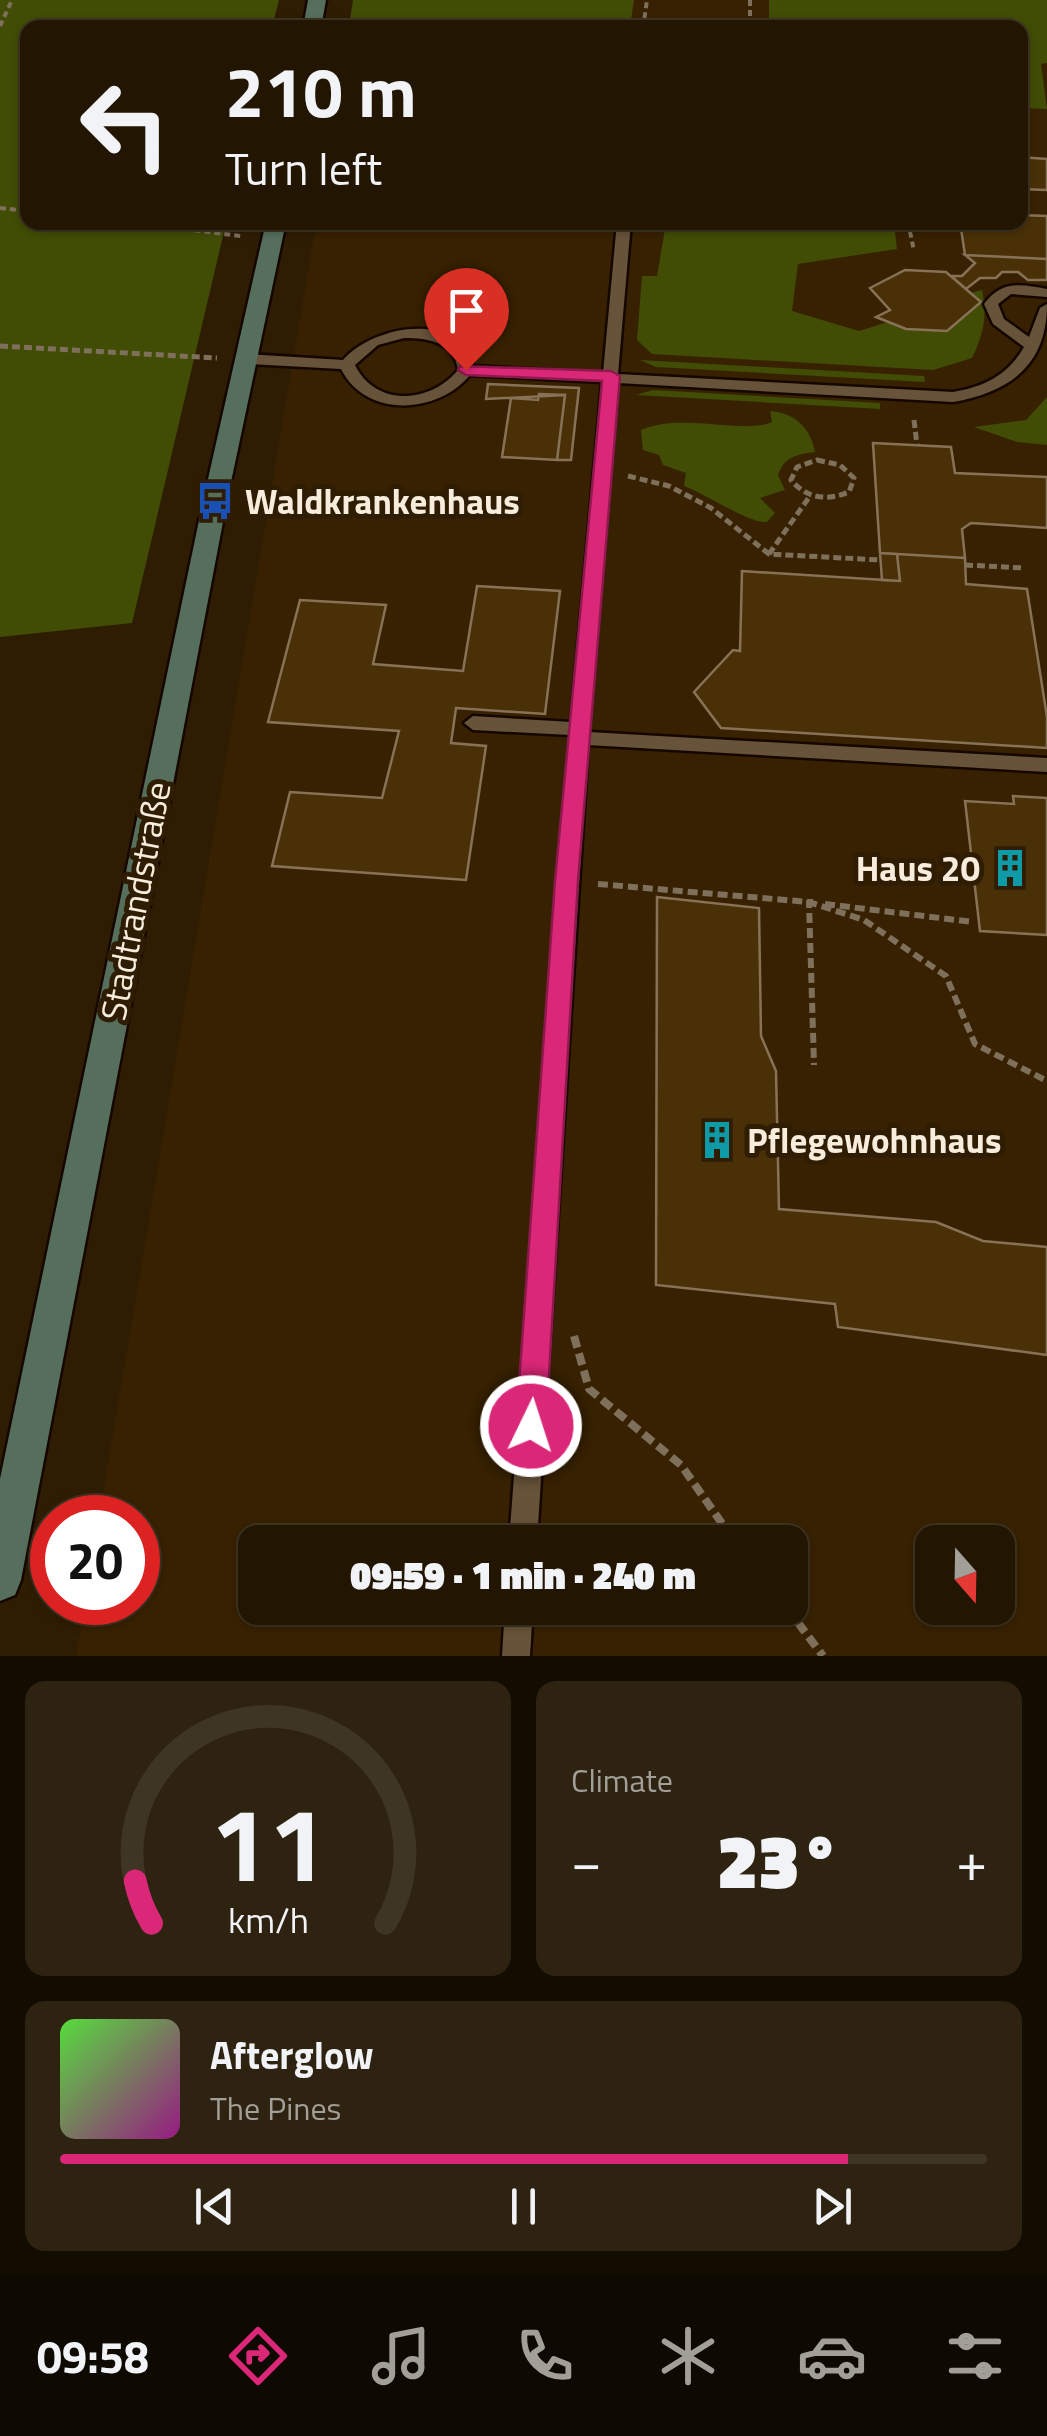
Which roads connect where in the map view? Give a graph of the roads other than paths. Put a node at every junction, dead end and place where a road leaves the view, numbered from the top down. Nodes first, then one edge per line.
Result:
1 (623, 230) edge
2 (274, 231) edge
3 (1047, 294) edge
4 (1047, 308) edge
5 (1032, 346) junction
6 (248, 360) junction
7 (347, 366) junction
8 (466, 370) junction
9 (611, 376) junction
10 (473, 723) dead end
11 (580, 734) junction
12 (1047, 766) edge
13 (525, 1525) edge
14 (0, 1580) edge
15 (518, 1625) edge
16 (516, 1656) edge

1 - 9 lane
2 - 6 street, Stadtrandstraße
3 - 5 lane
4 - 5 lane
5 - 9 lane
6 - 7 lane
6 - 14 street, Stadtrandstraße
7 - 8 lane
7 - 8 lane
8 - 9 lane
9 - 11 lane
10 - 11 lane
11 - 12 lane
11 - 13 lane
15 - 16 lane

